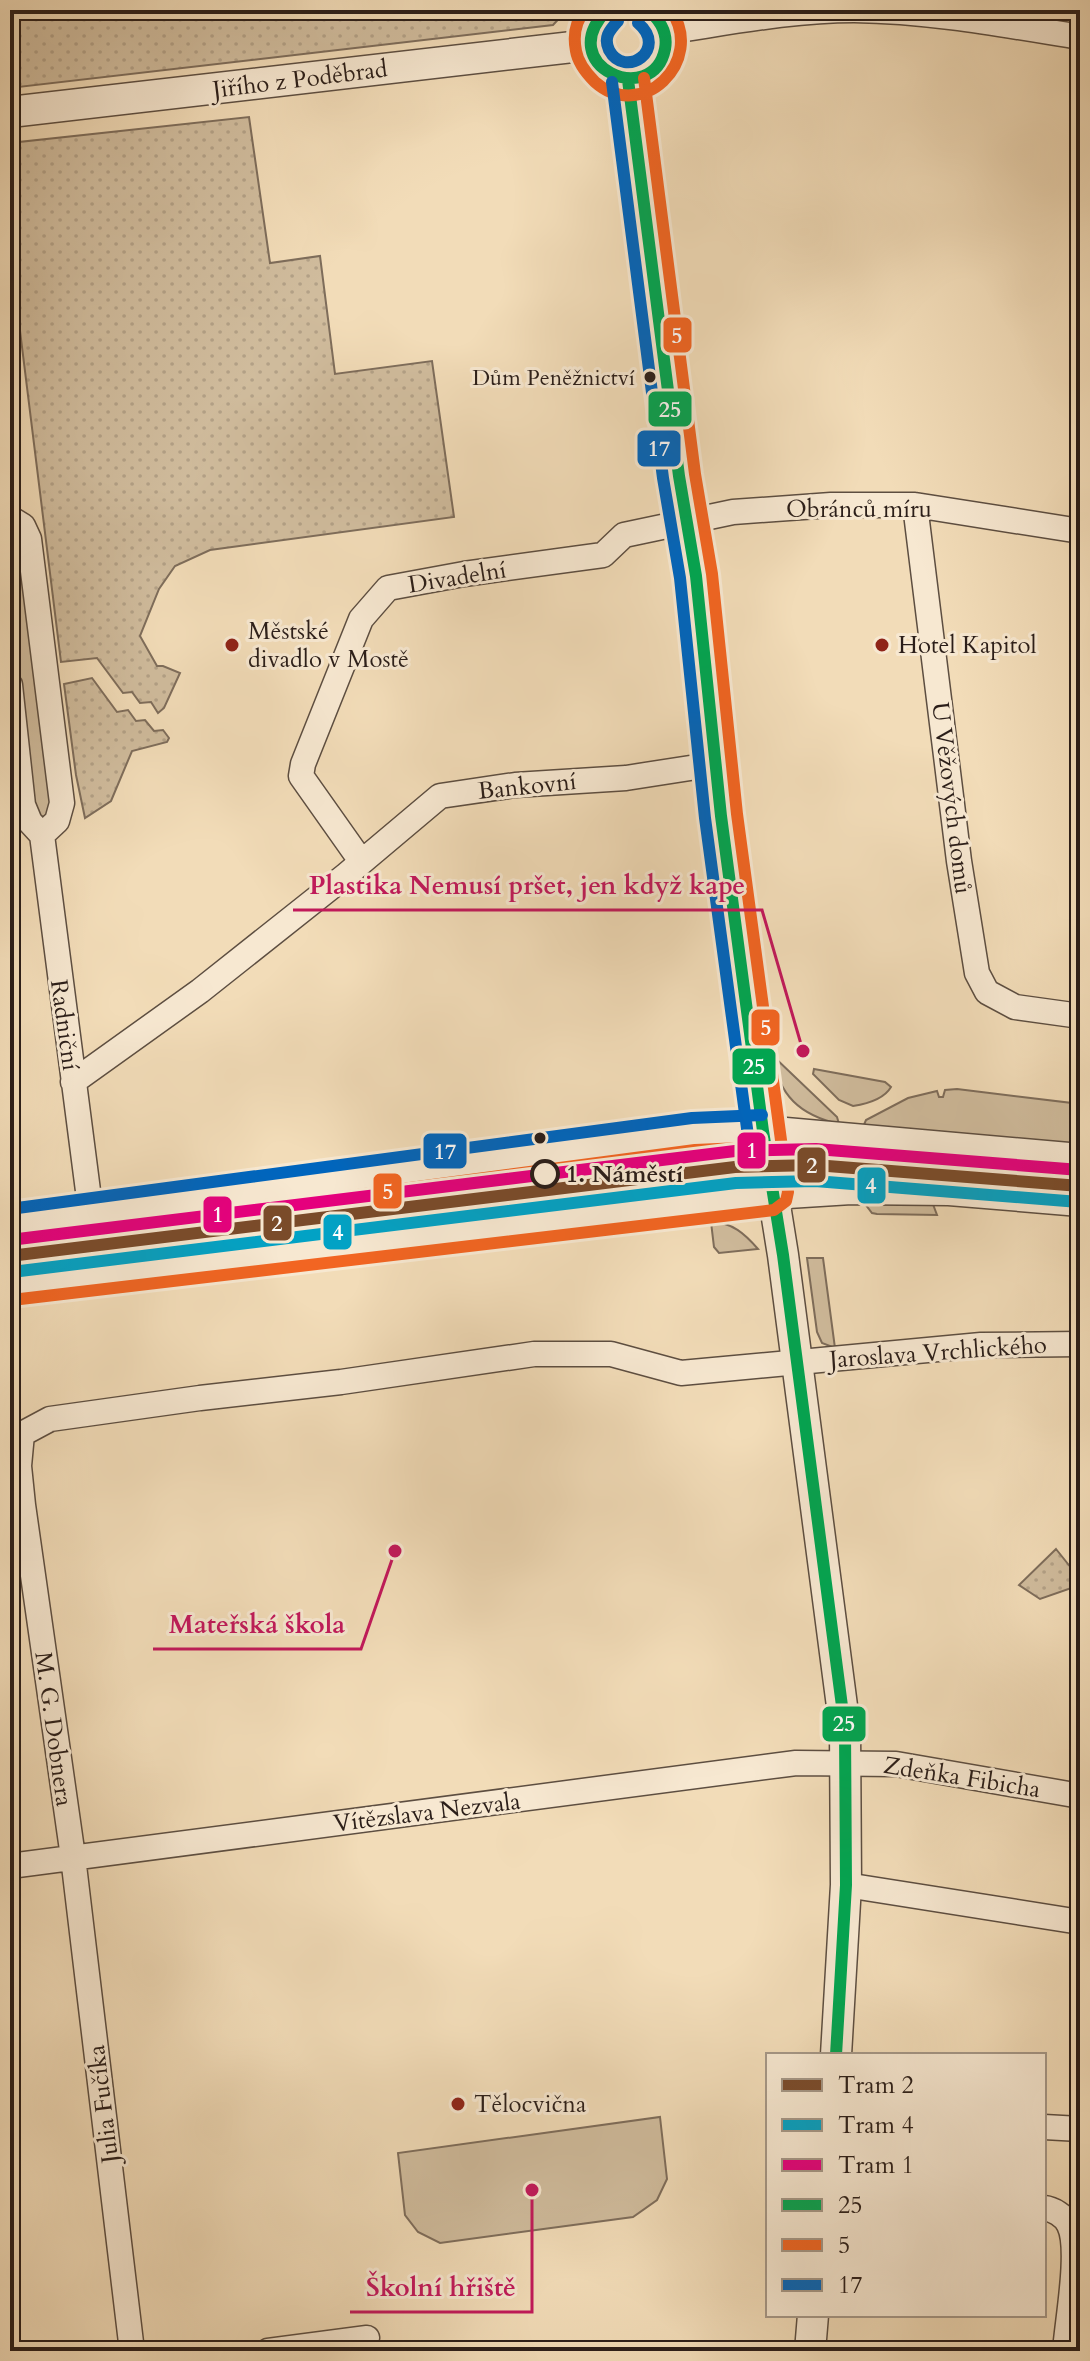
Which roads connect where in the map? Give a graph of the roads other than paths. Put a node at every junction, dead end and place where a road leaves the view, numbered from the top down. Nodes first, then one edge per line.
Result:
1 (607, 10) edge
2 (792, 12) edge
3 (656, 21) edge
4 (1080, 37) edge
5 (590, 45) junction
6 (628, 80) junction
7 (10, 112) edge
8 (915, 505) junction
9 (11, 517) edge
10 (686, 523) junction
11 (1080, 531) edge
12 (10, 685) edge
13 (716, 764) junction
14 (42, 835) junction
15 (361, 861) junction
16 (1080, 1016) edge
17 (73, 1082) junction
18 (763, 1131) junction
19 (1080, 1159) edge
20 (772, 1194) junction
21 (1080, 1201) edge
22 (91, 1214) junction
23 (10, 1225) edge
24 (10, 1284) edge
25 (1080, 1344) edge
26 (796, 1362) junction
27 (22, 1434) joint
28 (16, 1506) edge
29 (844, 1762) junction
30 (1080, 1796) edge
31 (73, 1857) junction
32 (10, 1866) edge
33 (846, 1885) junction
34 (1080, 1922) edge
35 (836, 2053) edge
36 (1046, 2127) edge
37 (1080, 2129) edge
38 (1046, 2208) edge
39 (813, 2317) edge
40 (367, 2338) dead end
41 (132, 2351) edge
42 (268, 2351) edge
43 (810, 2351) edge
44 (1065, 2351) edge

1 - 5 street
2 - 3 street
2 - 4 street
3 - 6 street
5 - 6 street
5 - 7 street, Jiřího z Poděbrad
6 - 10 street
8 - 10 street, Obránců míru
8 - 11 street, Obránců míru
8 - 16 street, U Věžových domů
9 - 14 street
10 - 13 street
10 - 15 street, Divadelní
12 - 14 street, Radniční
13 - 15 street, Bankovní
13 - 18 street
14 - 17 street, Radniční
15 - 17 street
17 - 22 street, Radniční
18 - 19 street
18 - 20 street
18 - 22 street
20 - 21 street
20 - 24 street
20 - 26 street
22 - 23 street
25 - 26 street, Jaroslava Vrchlického
26 - 27 street, Jaroslava Vrchlického
26 - 29 street
27 - 28 street, M. G. Dobnera
28 - 31 street, M. G. Dobnera
29 - 30 street, Zdeňka Fibicha
29 - 31 street, Vítězslava Nezvala
29 - 33 street
31 - 32 street, Vítězslava Nezvala
31 - 41 street, Julia Fučíka
33 - 34 street
33 - 35 street
36 - 37 street
38 - 44 street
39 - 43 street
40 - 42 street

